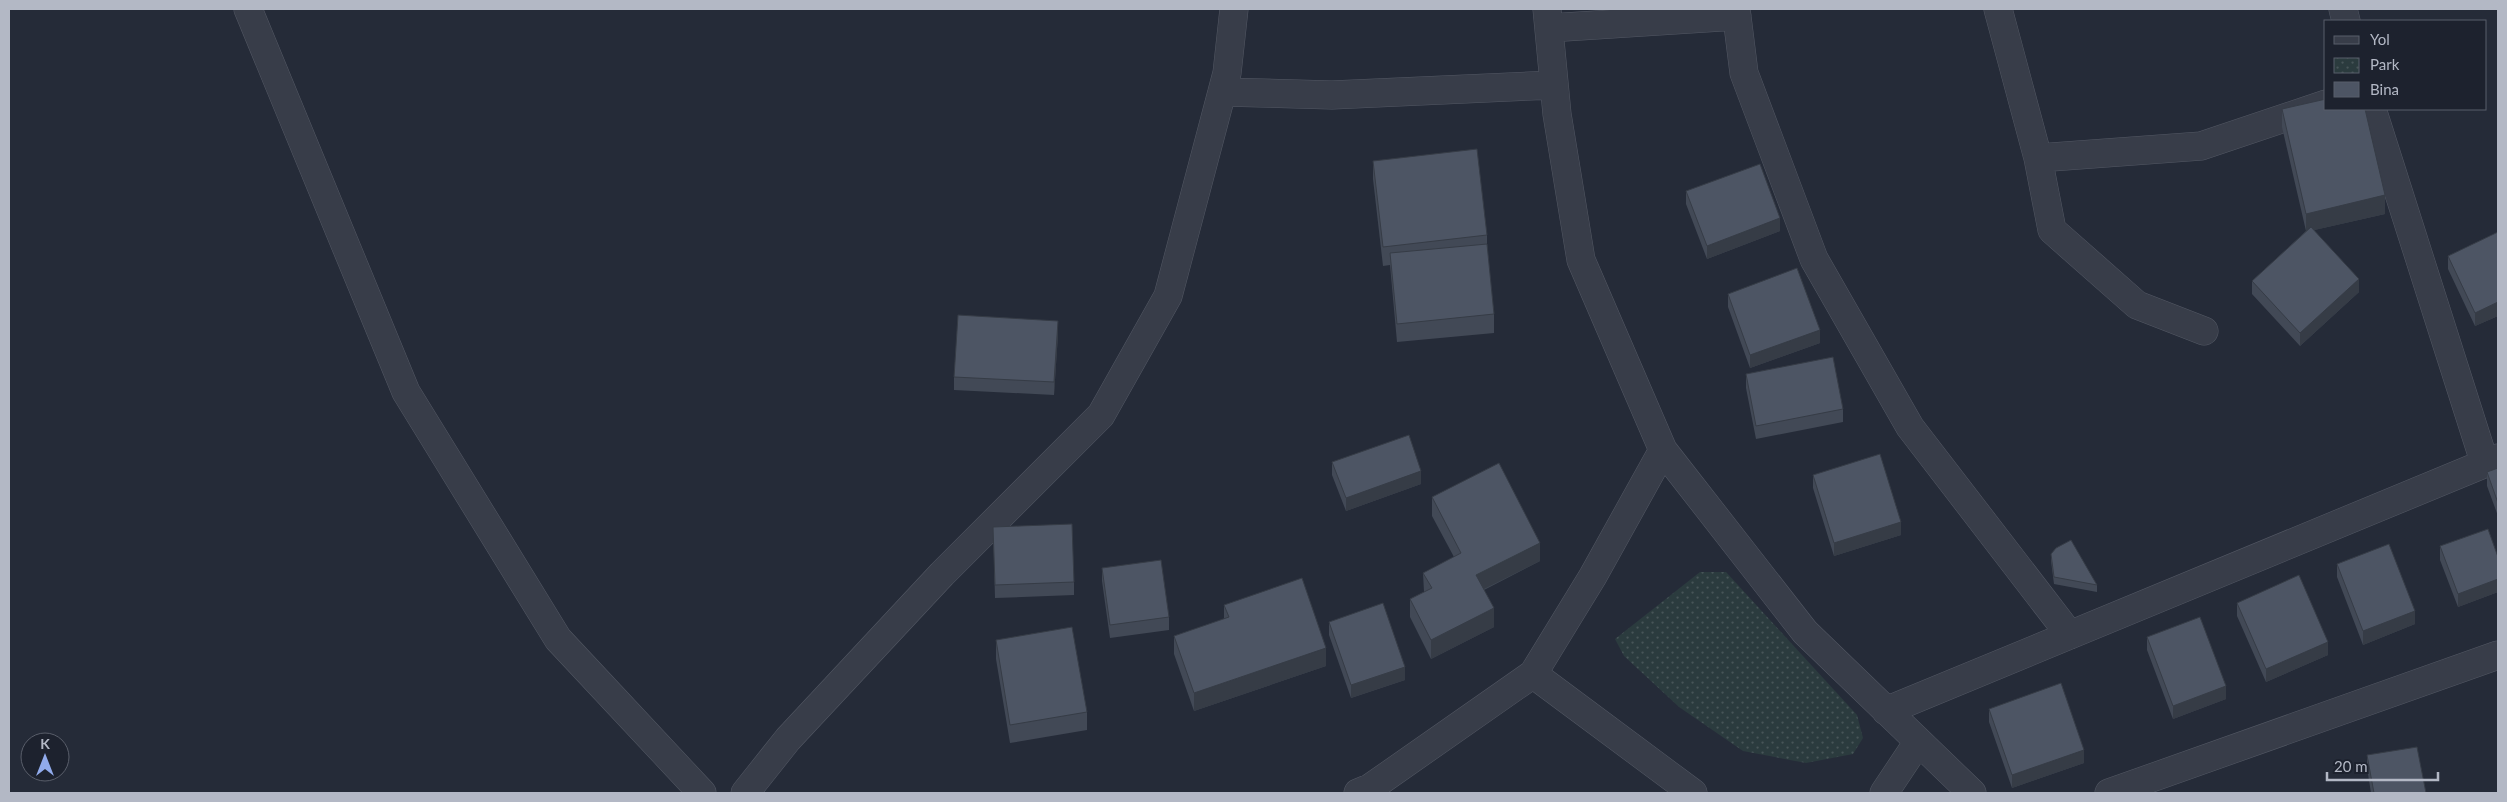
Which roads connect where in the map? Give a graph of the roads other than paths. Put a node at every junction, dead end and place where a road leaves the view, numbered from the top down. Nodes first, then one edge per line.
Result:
1 (248, 9) edge
2 (1234, 9) edge
3 (1998, 9) edge
4 (1736, 13) edge
5 (1548, 18) edge
6 (1554, 85) junction
7 (1222, 92) junction
8 (2324, 105) edge
9 (2372, 110) edge
10 (2038, 158) junction
11 (2204, 332) dead end
12 (1663, 450) junction
13 (2492, 461) edge
14 (2070, 635) junction
15 (2498, 655) edge
16 (1534, 674) junction
17 (1886, 710) junction
18 (1918, 742) junction
19 (702, 793) edge
20 (746, 793) edge
21 (1358, 793) edge
22 (1693, 793) edge
23 (1884, 793) edge
24 (1972, 793) edge
25 (2109, 793) edge

1 - 19 street
2 - 7 street
3 - 10 street
4 - 5 street
4 - 14 street
5 - 6 street
6 - 7 street
6 - 12 street
7 - 20 street
8 - 10 street
9 - 13 street
10 - 11 street
12 - 16 street
12 - 17 street
13 - 14 street
14 - 17 street
15 - 25 street
16 - 21 street
16 - 22 street
17 - 18 street
18 - 23 street
18 - 24 street

